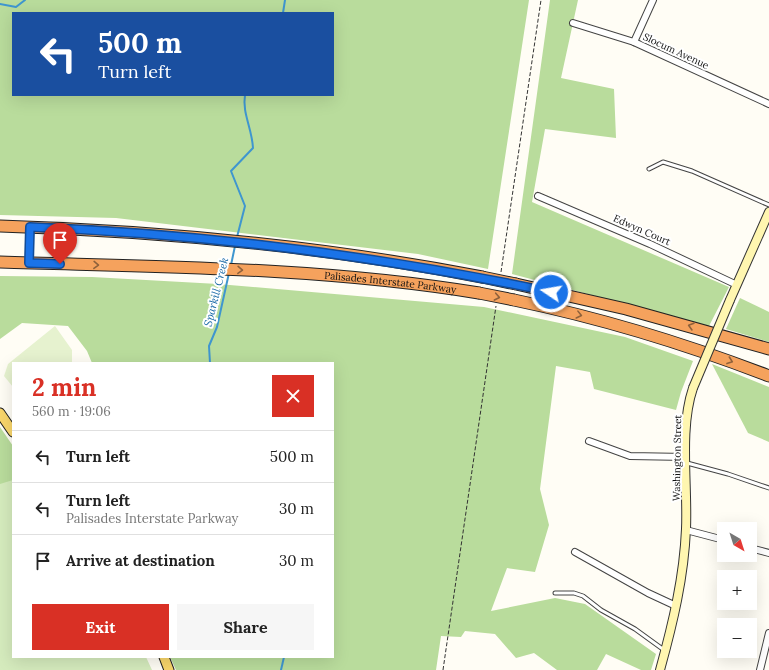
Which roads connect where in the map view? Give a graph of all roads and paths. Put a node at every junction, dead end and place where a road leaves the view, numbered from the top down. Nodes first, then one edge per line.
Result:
1 (541, 0) edge
2 (653, 0) edge
3 (573, 23) dead end
4 (634, 42) junction
5 (769, 104) edge
6 (649, 169) dead end
7 (538, 196) dead end
8 (769, 205) edge
9 (769, 212) edge
10 (0, 226) edge
11 (30, 227) junction
12 (0, 262) edge
13 (29, 263) junction
14 (501, 273) dead end
15 (737, 285) junction
16 (496, 305) dead end
17 (769, 349) edge
18 (769, 376) edge
19 (0, 413) edge
20 (12, 431) edge
21 (589, 441) dead end
22 (686, 460) junction
23 (769, 488) edge
24 (686, 530) junction
25 (717, 538) edge
26 (757, 550) edge
27 (575, 552) dead end
28 (769, 553) edge
29 (555, 593) dead end
30 (676, 606) junction
31 (769, 633) edge
32 (665, 651) junction
33 (164, 658) edge
34 (169, 670) edge
35 (443, 670) edge
36 (660, 670) edge
37 (760, 670) edge

1 - 14 path
2 - 4 street
3 - 4 street, Slocum Avenue
4 - 5 street, Slocum Avenue
6 - 8 lane
7 - 15 street, Edwyn Court
9 - 15 main road, Washington Street
10 - 11 highway, Palisades Interstate Parkway
11 - 13 lane
17 -> 11 highway, Palisades Interstate Parkway, bridge
12 - 13 highway, Palisades Interstate Parkway
13 -> 18 highway, Palisades Interstate Parkway, bridge
15 - 22 main road, Washington Street, bridge
16 - 35 path
19 - 20 main road
21 - 22 street
22 - 23 lane
22 - 24 main road, Washington Street
24 - 25 street
24 - 30 main road, Washington Street
26 - 28 street
27 - 30 street
29 - 32 lane
30 - 32 main road, Washington Street
31 - 37 street
32 - 36 main road, Washington Street
33 - 34 main road

